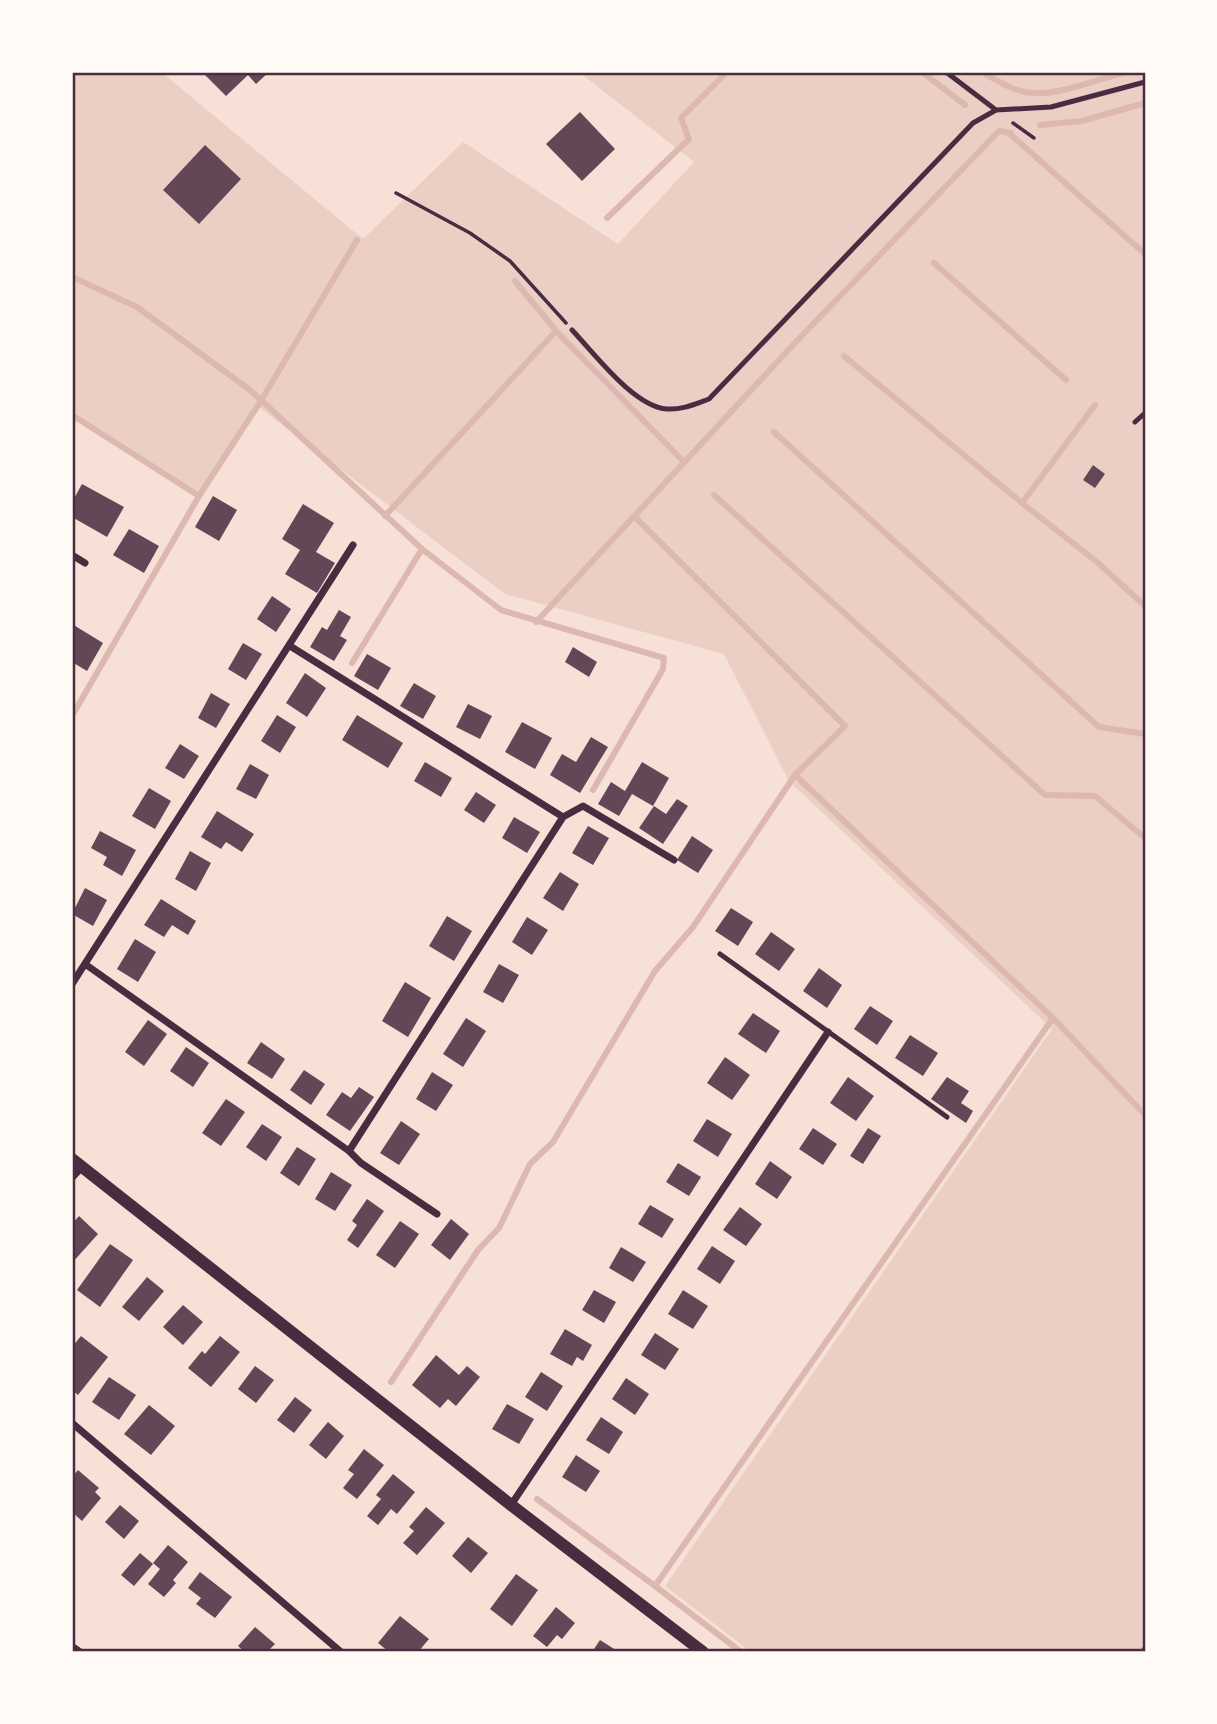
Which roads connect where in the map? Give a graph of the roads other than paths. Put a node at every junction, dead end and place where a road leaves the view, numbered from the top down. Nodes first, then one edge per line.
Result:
1 (946, 72) edge
2 (1145, 82) edge
3 (996, 110) junction
4 (572, 330) road end
5 (1145, 413) edge
6 (1135, 422) dead end
7 (353, 545) dead end
8 (72, 555) edge
9 (85, 563) dead end
10 (290, 646) junction
11 (564, 817) junction
12 (674, 860) dead end
13 (720, 954) dead end
14 (85, 964) junction
15 (72, 984) edge
16 (828, 1032) junction
17 (947, 1117) dead end
18 (349, 1151) junction
19 (77, 1163) edge
20 (72, 1178) edge
21 (437, 1214) dead end
22 (72, 1423) edge
23 (510, 1505) junction
24 (72, 1645) edge
25 (82, 1652) edge
26 (341, 1652) edge
27 (703, 1652) edge

1 - 3 lane
2 - 3 lane
3 - 4 lane
5 - 6 lane
7 - 10 street
8 - 9 street
10 - 11 street
10 - 14 street
11 - 12 street
11 - 18 street
13 - 16 lane
14 - 15 street
14 - 18 street
16 - 17 lane
16 - 23 street
18 - 21 street
19 - 20 street
19 - 23 street
22 - 26 street
23 - 27 street
24 - 25 lane

